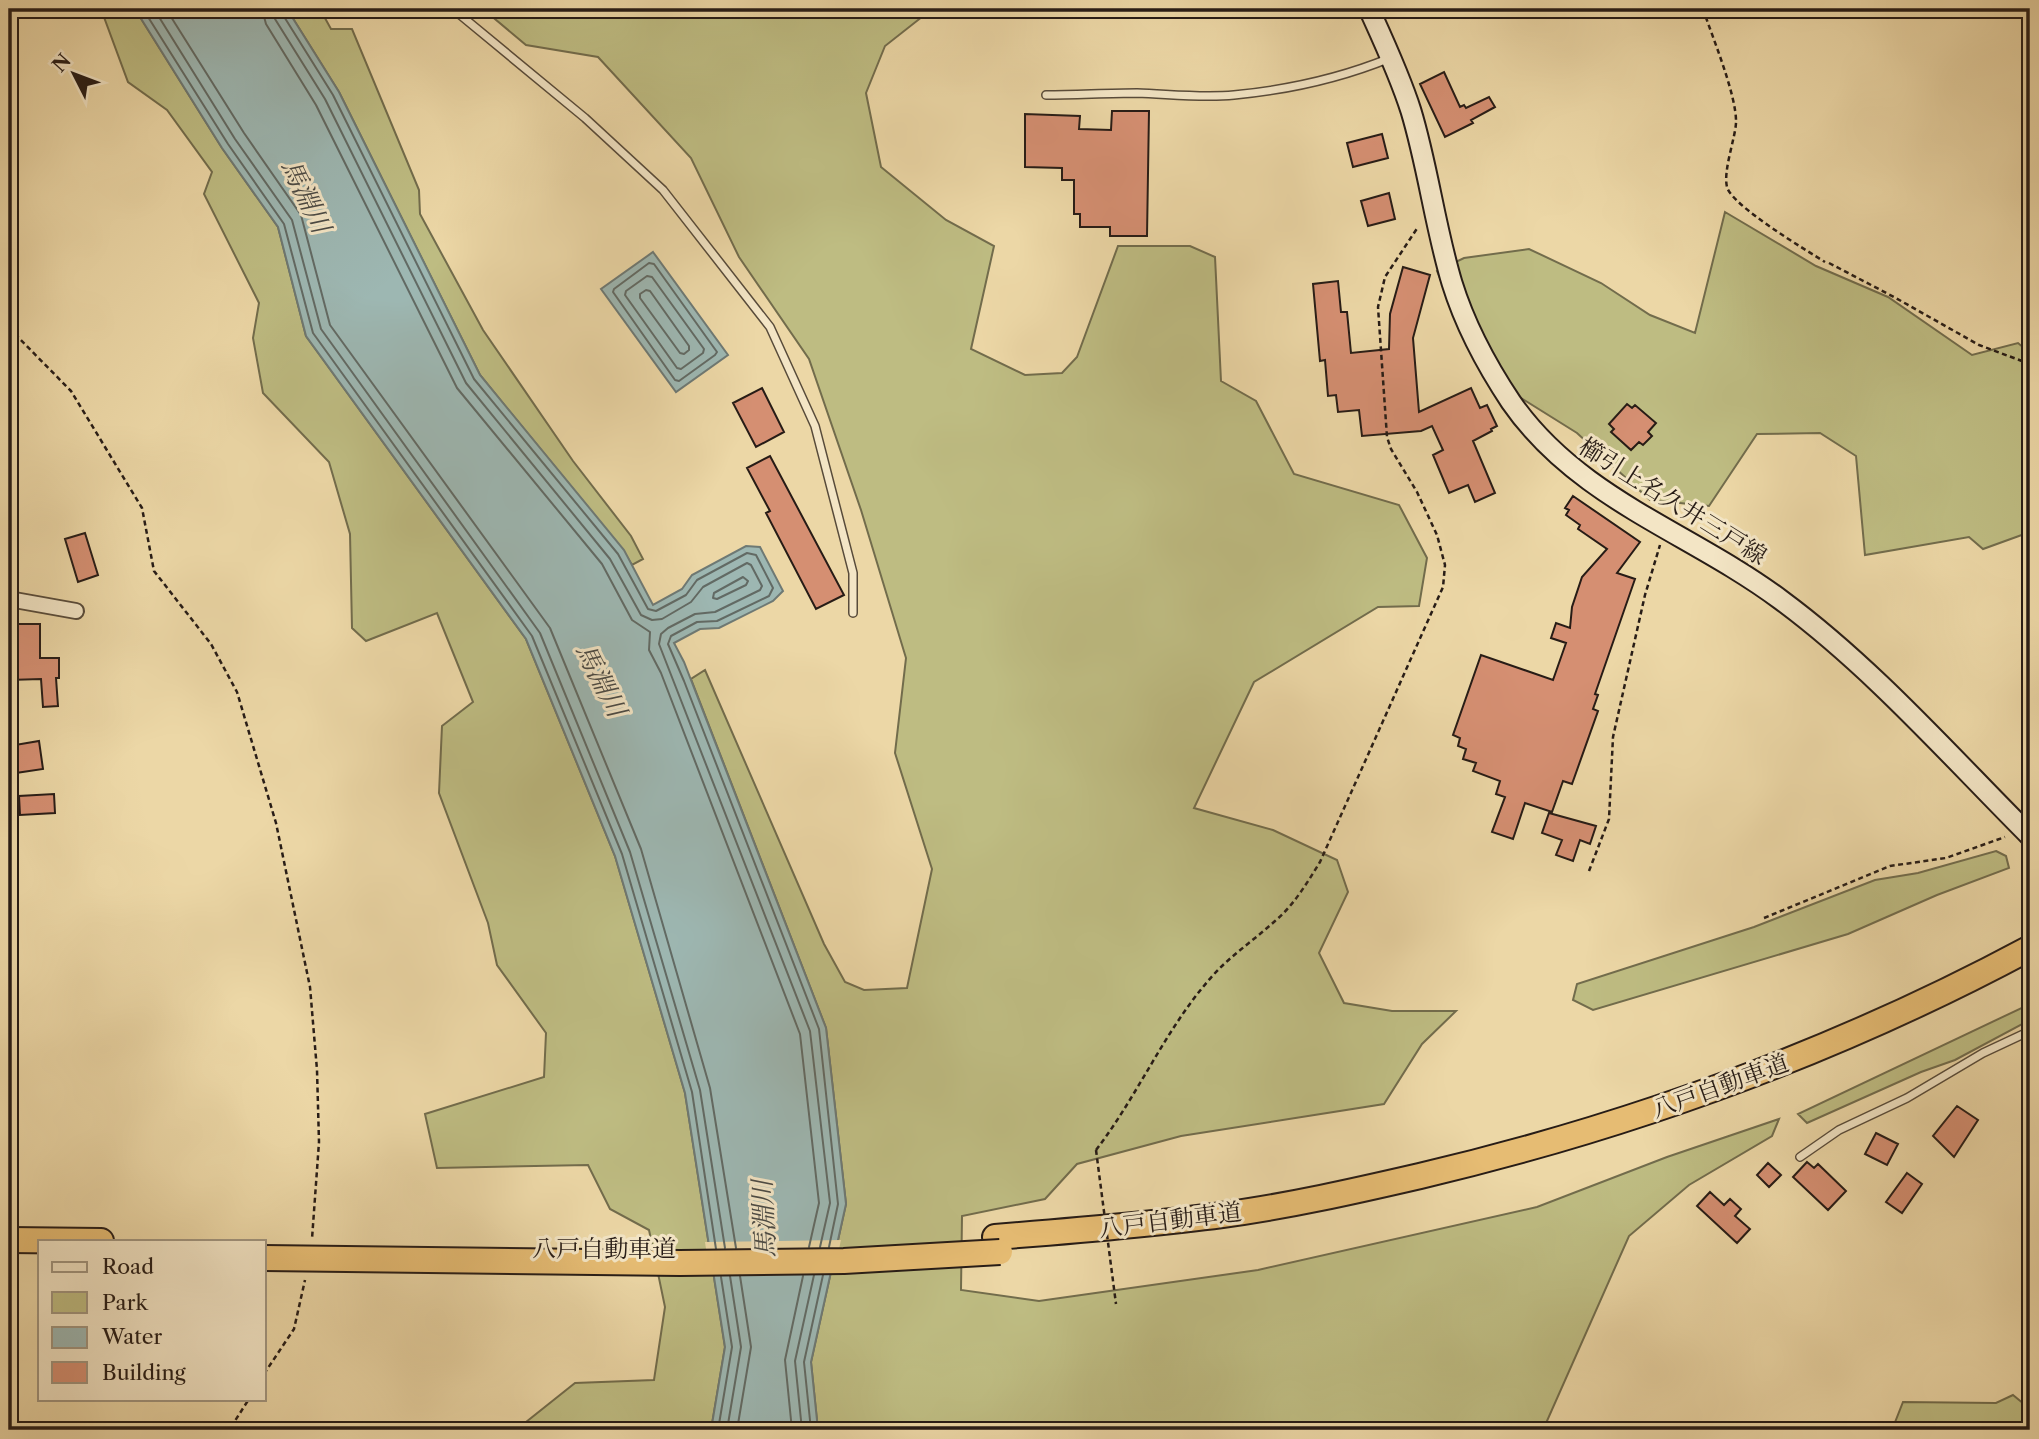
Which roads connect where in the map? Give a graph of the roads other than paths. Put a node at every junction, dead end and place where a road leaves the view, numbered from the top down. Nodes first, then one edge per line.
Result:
1 (453, 9) edge
2 (1368, 9) edge
3 (1390, 58) junction
4 (1046, 95) dead end
5 (9, 599) edge
6 (76, 611) dead end
7 (853, 613) dead end
8 (2027, 833) edge
9 (2030, 948) edge
10 (2030, 965) edge
11 (2030, 1031) edge
12 (1800, 1157) dead end
13 (9, 1240) edge
14 (38, 1240) edge
15 (266, 1243) edge
16 (997, 1244) junction
17 (9, 1254) edge
18 (38, 1255) edge
19 (266, 1258) edge

1 - 7 lane
2 - 3 main road, 櫛引上名久井三戸線
3 - 4 lane
3 - 8 main road, 櫛引上名久井三戸線
5 - 6 street
9 - 16 highway, 八戸自動車道
10 - 16 highway, 八戸自動車道
11 - 12 lane
13 - 14 highway
15 - 16 highway, 八戸自動車道
16 - 19 highway, 八戸自動車道, bridge
17 - 18 highway

